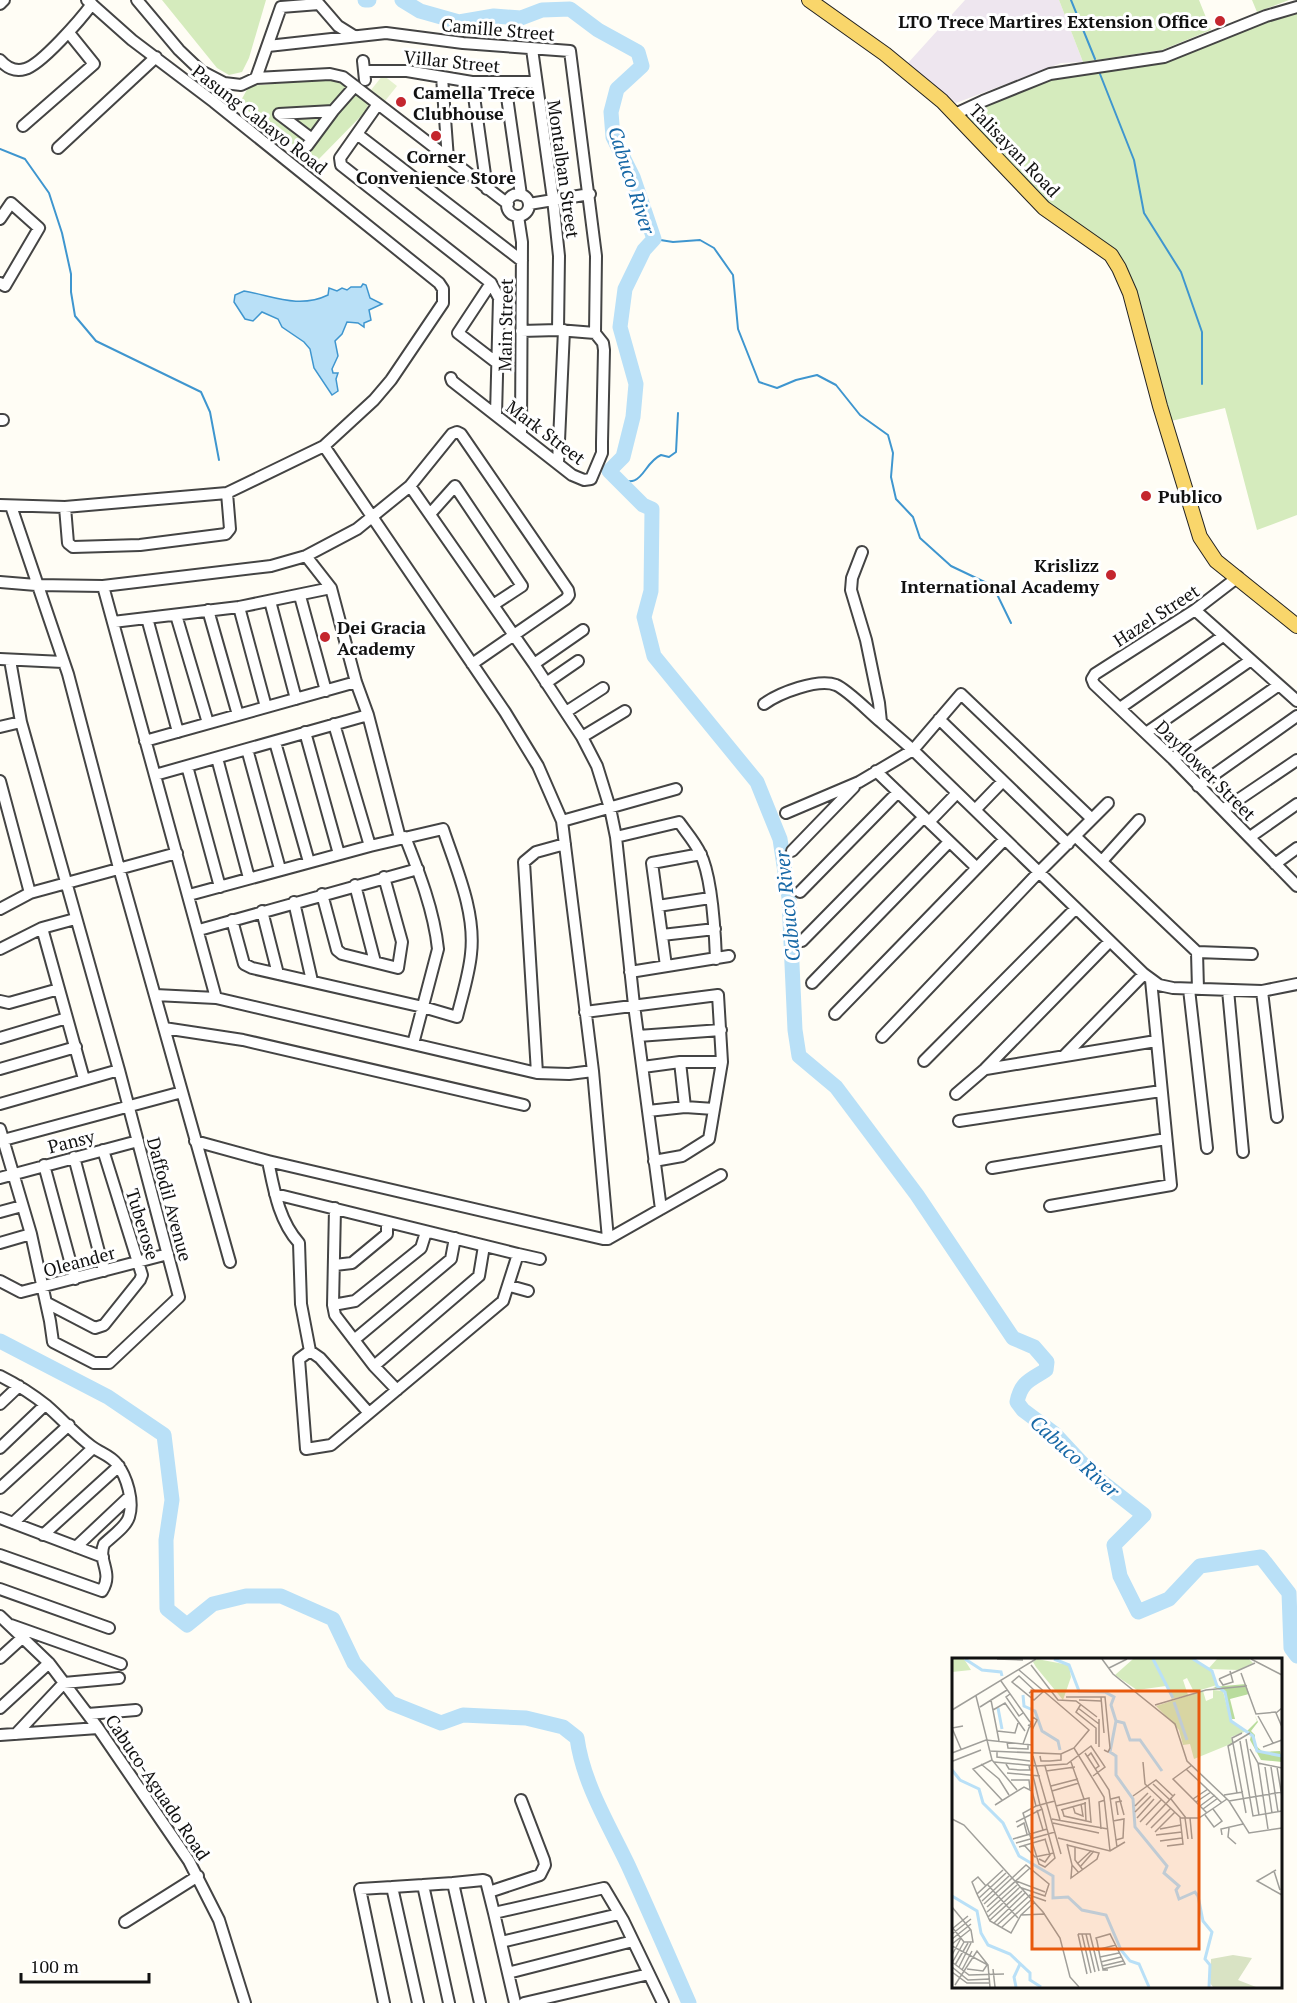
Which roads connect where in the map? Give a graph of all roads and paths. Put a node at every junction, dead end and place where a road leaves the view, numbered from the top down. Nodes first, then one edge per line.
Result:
1 (4, 0) edge
2 (137, 0) edge
3 (809, 0) edge
4 (90, 2) edge
5 (0, 4) edge
6 (1297, 7) edge
7 (69, 33) junction
8 (355, 36) junction
9 (268, 46) junction
10 (532, 50) junction
11 (156, 57) junction
12 (0, 60) edge
13 (364, 70) dead end
14 (442, 77) junction
15 (256, 78) junction
16 (472, 82) junction
17 (536, 82) junction
18 (505, 83) junction
19 (355, 86) junction
20 (378, 104) junction
21 (333, 111) junction
22 (955, 114) junction
23 (23, 126) dead end
24 (357, 135) junction
25 (58, 148) dead end
26 (448, 159) junction
27 (487, 189) junction
28 (590, 194) junction
29 (521, 195) junction
30 (553, 199) junction
31 (508, 204) junction
32 (529, 204) junction
33 (518, 216) junction
34 (0, 219) edge
35 (522, 261) junction
36 (0, 283) edge
37 (491, 283) junction
38 (561, 330) junction
39 (520, 331) junction
40 (595, 333) junction
41 (497, 363) junction
42 (451, 378) dead end
43 (496, 415) junction
44 (520, 434) junction
45 (324, 446) junction
46 (558, 463) junction
47 (410, 486) junction
48 (227, 493) junction
49 (5, 505) edge
50 (65, 507) junction
51 (430, 514) junction
52 (371, 518) junction
53 (862, 552) dead end
54 (306, 556) junction
55 (1238, 577) junction
56 (0, 582) edge
57 (36, 585) junction
58 (103, 586) junction
59 (331, 588) junction
60 (300, 596) junction
61 (270, 601) junction
62 (493, 605) junction
63 (239, 607) junction
64 (208, 610) junction
65 (1196, 610) junction
66 (176, 615) junction
67 (147, 618) junction
68 (113, 622) junction
69 (1297, 626) edge
70 (583, 630) dead end
71 (514, 635) junction
72 (1223, 636) junction
73 (5, 660) edge
74 (1251, 660) junction
75 (63, 662) junction
76 (578, 662) dead end
77 (472, 664) junction
78 (534, 664) junction
79 (1092, 679) joint
80 (356, 682) junction
81 (546, 683) junction
82 (1279, 685) junction
83 (603, 688) dead end
84 (326, 692) junction
85 (296, 699) junction
86 (1297, 701) edge
87 (764, 704) dead end
88 (266, 707) junction
89 (1120, 708) junction
90 (625, 711) dead end
91 (566, 712) junction
92 (238, 715) junction
93 (368, 715) junction
94 (1297, 716) edge
95 (939, 720) junction
96 (21, 722) junction
97 (880, 722) junction
98 (208, 723) junction
99 (334, 724) junction
100 (0, 727) edge
101 (178, 732) junction
102 (305, 732) junction
103 (1146, 733) junction
104 (582, 737) junction
105 (145, 741) junction
106 (276, 742) junction
107 (247, 749) junction
108 (913, 750) junction
109 (217, 758) junction
110 (1173, 759) junction
111 (1297, 760) edge
112 (187, 766) junction
113 (876, 771) junction
114 (155, 775) junction
115 (0, 781) edge
116 (1003, 781) junction
117 (859, 782) junction
118 (1198, 786) junction
119 (676, 789) dead end
120 (898, 792) junction
121 (957, 793) junction
122 (1108, 803) dead end
123 (1297, 804) edge
124 (610, 808) junction
125 (975, 810) junction
126 (1223, 810) junction
127 (786, 813) dead end
128 (926, 819) junction
129 (1092, 819) junction
130 (1139, 820) dead end
131 (562, 822) junction
132 (403, 837) junction
133 (616, 837) junction
134 (1250, 837) junction
135 (1005, 839) junction
136 (1072, 840) junction
137 (949, 842) junction
138 (565, 844) junction
139 (370, 846) junction
140 (1297, 848) edge
141 (792, 852) dead end
142 (177, 853) junction
143 (339, 854) junction
144 (701, 854) junction
145 (1102, 861) junction
146 (309, 862) junction
147 (1275, 864) junction
148 (119, 868) junction
149 (977, 868) junction
150 (280, 869) junction
151 (418, 869) junction
152 (1039, 872) junction
153 (384, 877) junction
154 (249, 878) junction
155 (66, 884) junction
156 (355, 885) junction
157 (1297, 886) edge
158 (220, 887) junction
159 (800, 892) dead end
160 (30, 893) junction
161 (322, 894) junction
162 (189, 895) junction
163 (710, 898) junction
164 (294, 902) junction
165 (658, 906) junction
166 (0, 909) edge
167 (1076, 909) junction
168 (262, 911) junction
169 (75, 919) junction
170 (232, 920) junction
171 (42, 928) junction
172 (715, 929) junction
173 (199, 930) junction
174 (662, 935) junction
175 (802, 941) dead end
176 (1110, 941) junction
177 (0, 950) edge
178 (1197, 952) junction
179 (1252, 954) dead end
180 (729, 956) dead end
181 (716, 959) junction
182 (375, 962) junction
183 (666, 966) junction
184 (630, 972) junction
185 (278, 974) junction
186 (1147, 977) junction
187 (312, 981) junction
188 (812, 983) dead end
189 (1297, 984) edge
190 (59, 989) junction
191 (1194, 989) junction
192 (1228, 990) junction
193 (1262, 991) junction
194 (155, 995) junction
195 (216, 998) junction
196 (0, 1001) edge
197 (634, 1005) junction
198 (423, 1006) junction
199 (585, 1012) junction
200 (835, 1014) dead end
201 (67, 1018) junction
202 (164, 1028) junction
203 (721, 1030) junction
204 (639, 1036) junction
205 (882, 1037) dead end
206 (0, 1038) edge
207 (1156, 1041) junction
208 (413, 1044) junction
209 (76, 1047) junction
210 (1064, 1057) junction
211 (924, 1061) dead end
212 (680, 1062) junction
213 (722, 1062) junction
214 (643, 1066) junction
215 (0, 1069) edge
216 (986, 1069) junction
217 (119, 1071) junction
218 (593, 1071) junction
219 (537, 1073) junction
220 (84, 1079) junction
221 (1161, 1091) junction
222 (183, 1092) junction
223 (956, 1094) dead end
224 (0, 1104) edge
225 (128, 1105) junction
226 (524, 1105) dead end
227 (685, 1107) junction
228 (714, 1109) junction
229 (648, 1111) junction
230 (1277, 1117) dead end
231 (959, 1121) dead end
232 (1, 1137) edge
233 (1166, 1139) junction
234 (138, 1141) junction
235 (195, 1141) junction
236 (1207, 1148) dead end
237 (103, 1150) junction
238 (1243, 1152) dead end
239 (74, 1158) junction
240 (268, 1161) junction
241 (654, 1161) junction
242 (44, 1165) junction
243 (992, 1168) dead end
244 (14, 1174) junction
245 (721, 1175) dead end
246 (0, 1178) edge
247 (275, 1194) junction
248 (22, 1206) junction
249 (1050, 1206) dead end
250 (335, 1208) junction
251 (661, 1209) junction
252 (0, 1212) edge
253 (387, 1222) junction
254 (426, 1232) junction
255 (31, 1234) junction
256 (455, 1238) junction
257 (608, 1239) junction
258 (0, 1243) edge
259 (484, 1246) junction
260 (168, 1254) junction
261 (518, 1254) junction
262 (540, 1260) dead end
263 (137, 1262) junction
264 (230, 1262) dead end
265 (334, 1265) junction
266 (104, 1271) junction
267 (75, 1279) junction
268 (0, 1281) edge
269 (510, 1286) junction
270 (44, 1287) junction
271 (528, 1291) dead end
272 (47, 1303) junction
273 (333, 1305) junction
274 (354, 1340) junction
275 (310, 1351) junction
276 (374, 1366) junction
277 (0, 1376) edge
278 (19, 1386) junction
279 (397, 1390) junction
280 (0, 1404) edge
281 (45, 1404) junction
282 (368, 1412) junction
283 (69, 1425) junction
284 (0, 1448) edge
285 (93, 1448) junction
286 (119, 1466) junction
287 (0, 1488) edge
288 (129, 1497) junction
289 (0, 1518) edge
290 (13, 1523) junction
291 (43, 1534) junction
292 (76, 1547) junction
293 (0, 1555) edge
294 (103, 1557) junction
295 (0, 1589) edge
296 (2, 1618) edge
297 (109, 1628) dead end
298 (22, 1638) junction
299 (0, 1659) edge
300 (49, 1663) junction
301 (121, 1664) dead end
302 (119, 1678) dead end
303 (64, 1683) junction
304 (0, 1708) edge
305 (136, 1710) dead end
306 (88, 1714) junction
307 (98, 1728) junction
308 (16, 1734) junction
309 (0, 1735) edge
310 (521, 1800) dead end
311 (198, 1876) junction
312 (453, 1883) junction
313 (423, 1885) junction
314 (392, 1887) junction
315 (489, 1892) junction
316 (494, 1913) junction
317 (620, 1914) junction
318 (125, 1922) dead end
319 (633, 1941) junction
320 (501, 1942) junction
321 (508, 1973) junction
322 (649, 1974) junction
323 (245, 2003) edge
324 (384, 2003) edge
325 (418, 2003) edge
326 (448, 2003) edge
327 (480, 2003) edge
328 (515, 2003) edge
329 (524, 2003) edge
330 (663, 2003) edge

1 - 5 street
2 - 15 street
3 - 22 main road, Talisayan Road
4 - 7 street
4 - 11 street, Pasung Cabayo Road
6 - 22 street
7 - 12 street
7 - 23 street
8 - 9 street, Camille Street
8 - 9 street
8 - 10 street, Camille Street
9 - 15 street
10 - 17 street, Montalban Street
10 - 28 street, Camille Street
11 - 25 street
11 - 45 street, Pasung Cabayo Road
13 - 14 street, Villar Street
14 - 16 street, Villar Street
14 - 26 street
15 - 19 street
16 - 18 street, Villar Street
16 - 27 street
17 - 18 street, Villar Street
17 - 30 street, Montalban Street
18 - 29 street
19 - 20 street
19 - 21 street
20 - 24 street
20 - 26 street
21 - 21 street
22 - 55 main road, Talisayan Road
24 - 35 street
24 - 37 street
26 - 27 street
27 - 31 street
28 - 30 street
28 - 40 street, Camille Street
29 - 31 street
29 - 32 street
30 - 32 street
30 - 38 street, Montalban Street
31 - 33 street
32 - 33 street
33 - 35 street, Main Street
34 - 36 street
35 - 39 street, Main Street
37 - 41 street
37 - 41 street
38 - 39 street
38 - 40 street
38 - 46 street, Montalban Street
39 - 44 street, Main Street
40 - 46 street, Mark Street
41 - 43 street
42 - 43 street, Mark Street
43 - 44 street, Mark Street
44 - 46 street, Mark Street
45 - 48 street, Pasung Cabayo Road
45 - 52 street
47 - 51 street
47 - 52 street
47 - 71 street
48 - 50 street, Pasung Cabayo Road
48 - 50 street
49 - 50 street, Pasung Cabayo Road
49 - 57 street
51 - 62 street
51 - 62 street
52 - 54 street
52 - 77 street
53 - 97 street
54 - 58 street
54 - 59 street
55 - 65 street, Hazel Street
55 - 69 main road
56 - 57 street
57 - 58 street
57 - 75 street
58 - 68 street
59 - 60 street
59 - 80 street
60 - 61 street
60 - 84 street
61 - 63 street
61 - 85 street
62 - 71 street
63 - 64 street
63 - 88 street
64 - 66 street
64 - 92 street
65 - 72 street
65 - 79 street, Hazel Street
66 - 67 street
66 - 98 street
67 - 68 street
67 - 101 street
68 - 105 street
70 - 78 street
71 - 77 street
71 - 78 street
72 - 74 street
72 - 89 street
73 - 75 street
73 - 96 street, Daffodil Avenue
74 - 82 street
74 - 103 street
75 - 148 street
76 - 81 street
77 - 131 street
78 - 81 street
79 - 89 street, Dayflower Street
80 - 84 street
80 - 93 street
81 - 91 street
82 - 86 street
82 - 110 street
83 - 91 street
84 - 85 street
85 - 88 street
87 - 97 street
88 - 92 street
89 - 103 street, Dayflower Street
90 - 104 street
91 - 104 street
92 - 98 street
93 - 99 street
93 - 132 street
94 - 118 street
95 - 108 street
95 - 116 street
95 - 129 street
96 - 100 street
96 - 155 street, Daffodil Avenue
97 - 108 street
98 - 101 street
99 - 102 street
99 - 139 street
101 - 105 street
102 - 106 street
102 - 143 street
103 - 110 street, Dayflower Street
104 - 124 street
105 - 114 street
106 - 107 street
106 - 146 street
107 - 109 street
107 - 150 street
108 - 113 street
108 - 121 street
109 - 112 street
109 - 154 street
110 - 118 street, Dayflower Street
111 - 126 street
112 - 114 street
112 - 158 street
113 - 117 street
113 - 120 street
114 - 142 street
115 - 160 street
116 - 125 street
116 - 136 street
117 - 127 street
117 - 141 street
118 - 126 street, Dayflower Street
119 - 124 street
120 - 128 street
120 - 159 street
121 - 125 street
121 - 128 street
122 - 129 street
123 - 134 street
124 - 131 street
124 - 133 street
125 - 135 street
126 - 134 street, Dayflower Street
128 - 137 street
128 - 175 street
129 - 136 street
130 - 145 street
131 - 138 street
132 - 139 street
132 - 151 street
132 - 198 street
133 - 144 street
133 - 184 street
134 - 147 street, Dayflower Street
135 - 149 street
135 - 152 street
136 - 145 street
136 - 152 street
137 - 149 street
137 - 188 street
138 - 199 street
138 - 219 street
139 - 143 street
140 - 147 street
142 - 148 street
142 - 162 street
143 - 146 street
144 - 163 street
144 - 165 street
145 - 178 street
146 - 150 street
147 - 157 street, Dayflower Street
148 - 155 street
148 - 194 street
149 - 200 street
150 - 154 street
151 - 153 street
151 - 198 street
152 - 167 street
152 - 205 street
153 - 156 street
153 - 182 street
154 - 158 street
155 - 160 street
155 - 169 street, Daffodil Avenue
156 - 161 street
156 - 182 street
158 - 162 street
160 - 166 street
161 - 164 street
161 - 182 street
162 - 173 street
163 - 165 street
163 - 172 street
164 - 168 street
164 - 187 street
165 - 174 street
167 - 176 street
167 - 211 street
168 - 170 street
168 - 185 street
169 - 171 street
169 - 217 street, Daffodil Avenue
170 - 173 street
170 - 185 street
171 - 177 street
171 - 190 street
172 - 174 street
172 - 181 street
173 - 195 street
174 - 183 street
176 - 186 street
176 - 216 street
178 - 179 street
178 - 191 street
180 - 181 street
181 - 183 street
183 - 184 street
184 - 197 street
185 - 187 street
186 - 191 street
186 - 207 street
186 - 210 street
187 - 198 street
189 - 193 street
190 - 196 street
190 - 201 street
191 - 192 street
191 - 236 street
192 - 193 street
192 - 238 street
193 - 230 street
194 - 195 street
194 - 202 street
195 - 208 street
197 - 199 street
197 - 203 street
197 - 204 street
198 - 208 street
199 - 218 street
201 - 206 street
201 - 209 street
202 - 222 street
202 - 226 street
203 - 204 street
203 - 213 street
204 - 214 street
207 - 210 street
207 - 221 street
208 - 219 street
209 - 215 street
209 - 220 street
210 - 216 street
212 - 213 street
212 - 214 street
212 - 227 street
213 - 228 street
214 - 229 street
216 - 223 street
217 - 220 street
217 - 225 street, Daffodil Avenue
218 - 219 street
218 - 257 street
220 - 224 street
221 - 231 street
221 - 233 street
222 - 225 street
222 - 235 street
225 - 232 street
225 - 234 street, Daffodil Avenue
227 - 228 street
227 - 229 street
228 - 241 street
229 - 241 street
232 - 244 street
233 - 243 street
233 - 249 street
234 - 237 street, Pansy
234 - 260 street, Daffodil Avenue
235 - 240 street
235 - 264 street
237 - 239 street, Pansy
237 - 263 street, Tuberose
239 - 242 street, Pansy
239 - 266 street
240 - 247 street
240 - 257 street
241 - 251 street
242 - 244 street, Pansy
242 - 267 street
244 - 246 street, Pansy
244 - 248 street
245 - 251 street
247 - 250 street
247 - 275 street
248 - 252 street
248 - 255 street
250 - 253 street
250 - 265 street
251 - 257 street
253 - 254 street
253 - 265 street
254 - 256 street
254 - 273 street
255 - 258 street
255 - 270 street
256 - 259 street
256 - 274 street
259 - 261 street
259 - 276 street
260 - 263 street, Oleander
260 - 272 street, Daffodil Avenue
261 - 262 street
261 - 269 street
263 - 266 street, Oleander
263 - 272 street, Tuberose
265 - 273 street
266 - 267 street, Oleander
267 - 270 street, Oleander
268 - 270 street, Oleander
269 - 271 street
269 - 279 street
270 - 272 street
273 - 274 street
274 - 276 street
275 - 282 street
275 - 282 street
276 - 279 street
277 - 278 street
278 - 280 street
278 - 281 street
279 - 282 street
281 - 283 street
281 - 284 street
283 - 285 street
283 - 287 street
285 - 286 street
285 - 290 street
286 - 288 street
286 - 291 street
288 - 292 street
288 - 294 street
289 - 290 street
290 - 291 street
291 - 292 street
292 - 294 street
293 - 294 street
295 - 297 street
296 - 298 street, Cabuco-Aguado Road
296 - 301 street
298 - 299 street
298 - 300 street, Cabuco-Aguado Road
300 - 303 street, Cabuco-Aguado Road
300 - 304 street
302 - 303 street
303 - 306 street, Cabuco-Aguado Road
303 - 308 street
305 - 306 street
306 - 307 street, Cabuco-Aguado Road
307 - 308 street
307 - 311 street, Cabuco-Aguado Road
308 - 309 street
310 - 315 street
311 - 318 street
311 - 323 street, Cabuco-Aguado Road
312 - 313 street
312 - 315 street
312 - 327 street
313 - 314 street
313 - 326 street
314 - 324 street
314 - 325 street
315 - 316 street
316 - 317 street
316 - 320 street
317 - 319 street
317 - 320 street
319 - 321 street
319 - 322 street
320 - 321 street
321 - 328 street
322 - 329 street
322 - 330 street

